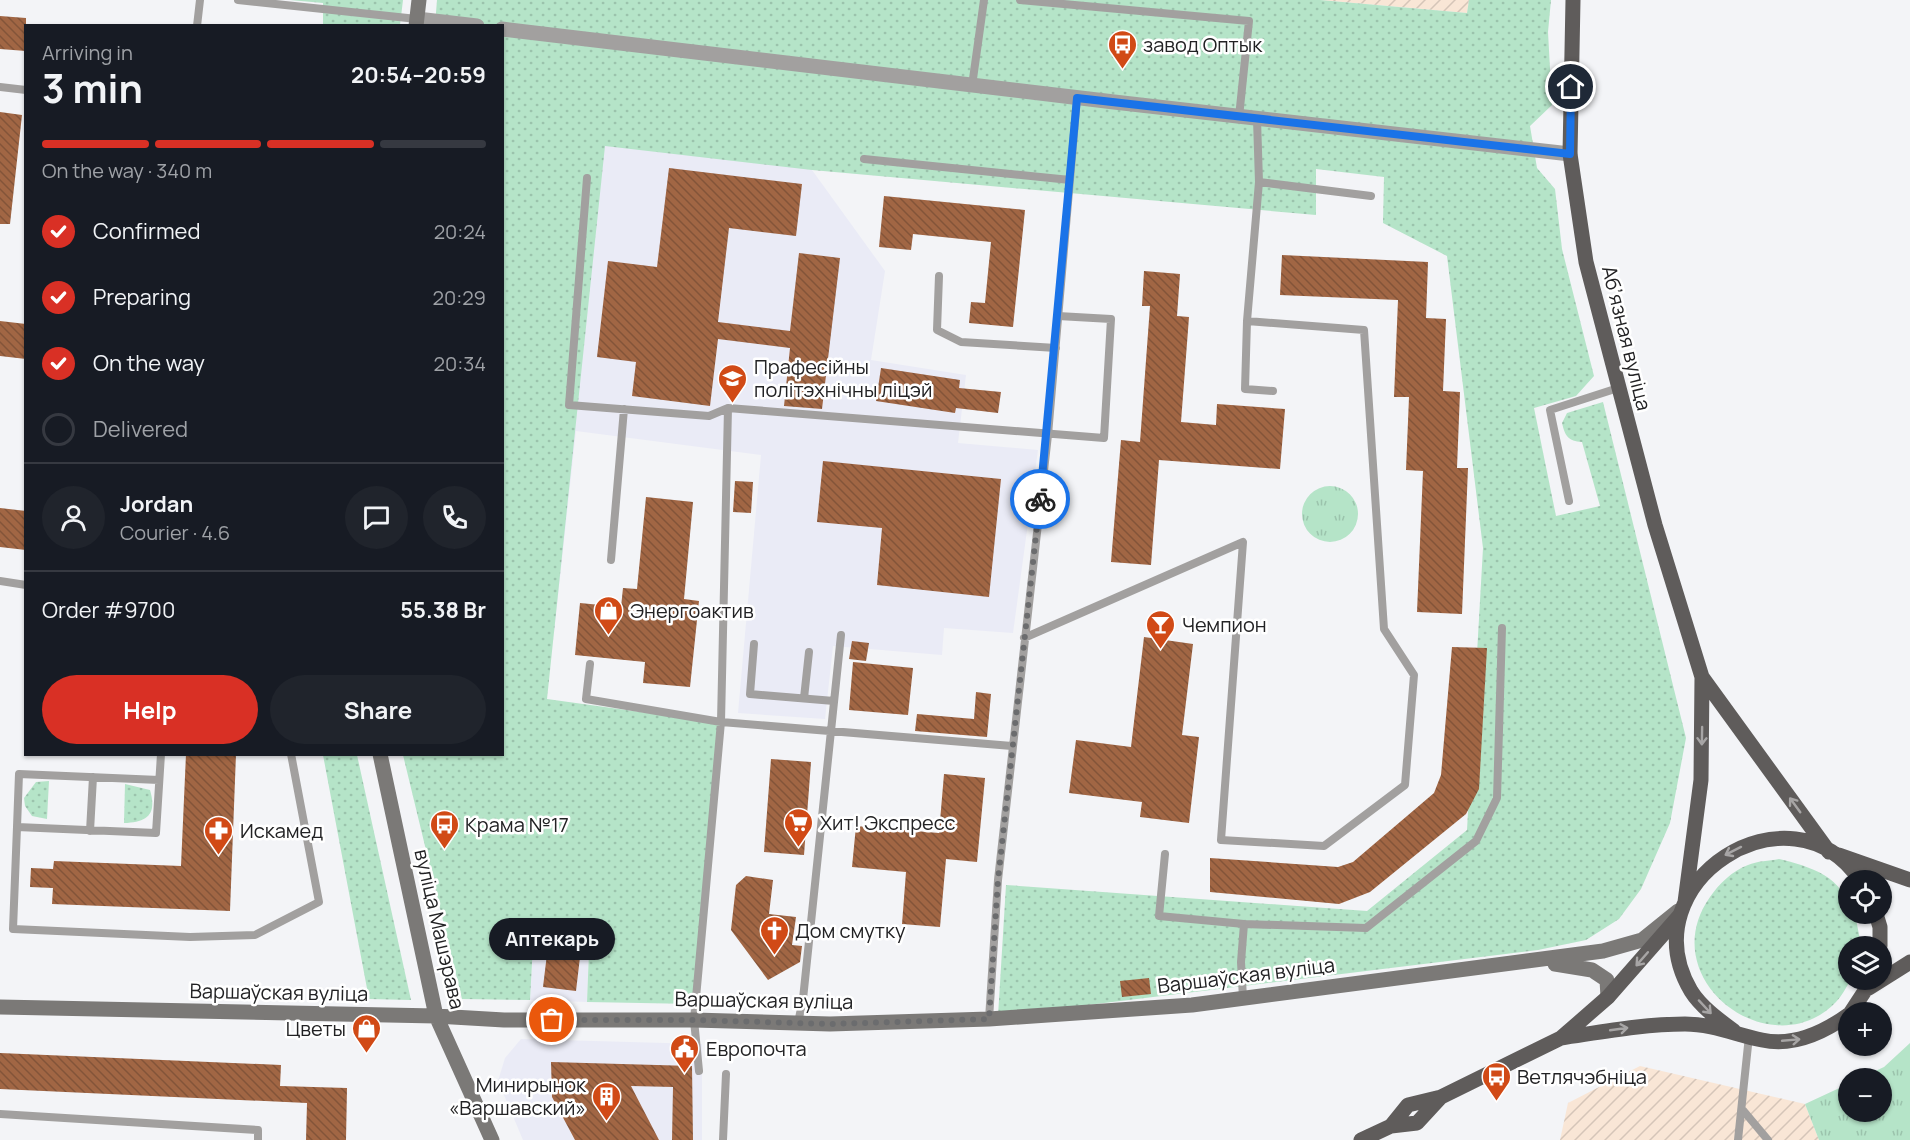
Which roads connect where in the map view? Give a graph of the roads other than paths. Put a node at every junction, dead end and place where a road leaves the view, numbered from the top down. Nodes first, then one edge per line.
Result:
1 (200, 0) edge
2 (238, 0) edge
3 (419, 0) edge
4 (984, 0) edge
5 (1020, 0) edge
6 (1573, 0) edge
7 (417, 22) edge
8 (197, 24) edge
9 (447, 24) edge
10 (504, 28) edge
11 (972, 86) junction
12 (0, 87) edge
13 (24, 90) edge
14 (1077, 98) junction
15 (1239, 117) junction
16 (1257, 119) junction
17 (1570, 154) junction
18 (864, 159) dead end
19 (587, 178) dead end
20 (1070, 180) junction
21 (1259, 182) junction
22 (1371, 196) dead end
23 (939, 276) dead end
24 (1058, 316) junction
25 (1247, 321) junction
26 (1056, 348) junction
27 (1617, 388) junction
28 (1273, 391) dead end
29 (728, 408) junction
30 (624, 409) junction
31 (1048, 435) junction
32 (1569, 501) dead end
33 (611, 560) dead end
34 (0, 581) edge
35 (24, 585) edge
36 (1502, 628) dead end
37 (841, 635) dead end
38 (1024, 638) junction
39 (754, 644) dead end
40 (809, 652) dead end
41 (590, 664) dead end
42 (1702, 677) junction
43 (804, 698) junction
44 (834, 701) junction
45 (721, 722) junction
46 (831, 730) junction
47 (1012, 746) junction
48 (161, 756) edge
49 (291, 756) edge
50 (380, 756) edge
51 (93, 777) junction
52 (159, 780) junction
53 (17, 827) junction
54 (90, 831) junction
55 (1829, 852) junction
56 (1165, 854) dead end
57 (1852, 870) edge
58 (1910, 879) edge
59 (1683, 908) junction
60 (1244, 924) junction
61 (1525, 962) junction
62 (1910, 962) edge
63 (1892, 972) edge
64 (1608, 997) junction
65 (1243, 998) junction
66 (0, 1007) edge
67 (436, 1016) junction
68 (989, 1019) junction
69 (694, 1020) junction
70 (1838, 1022) edge
71 (798, 1023) junction
72 (1734, 1031) junction
73 (1749, 1036) junction
74 (1561, 1038) junction
75 (699, 1071) dead end
76 (726, 1074) dead end
77 (1742, 1109) junction
78 (0, 1114) edge
79 (258, 1140) edge
80 (492, 1140) edge
81 (723, 1140) edge
82 (1360, 1140) edge
83 (1738, 1140) edge
84 (1768, 1140) edge

1 - 8 lane
2 - 7 lane
3 - 7 street
4 - 11 lane
5 - 15 lane
6 - 17 main road, Абʼязная вуліца
7 - 9 street
10 - 11 street
11 - 14 street
12 - 13 lane
14 - 15 street
14 - 20 lane
15 - 16 street
16 - 17 street
16 - 21 lane
17 - 27 main road, Абʼязная вуліца
18 - 20 lane
19 - 30 lane
20 - 24 lane
21 - 22 lane
21 - 25 lane
23 - 26 lane
24 - 26 lane
24 - 31 lane
25 - 28 lane
25 - 38 lane
26 - 31 lane
27 - 32 lane
27 - 42 main road, Абʼязная вуліца
29 - 30 lane
29 - 31 lane
29 - 45 lane
30 - 33 lane
31 - 38 lane
34 - 35 lane
36 - 60 lane
37 - 44 lane
38 - 47 lane
39 - 43 lane
40 - 43 lane
41 - 45 lane
55 -> 42 main road, Абʼязная вуліца
42 -> 59 main road, Абʼязная вуліца
43 - 44 lane
44 - 46 lane
45 - 46 lane
45 - 69 lane
46 - 47 lane
46 - 71 lane
47 - 68 lane
48 - 52 lane
49 - 53 lane
50 - 67 street, вуліца Машэрава
51 - 52 lane
51 - 53 lane
51 - 54 lane
52 - 54 lane
53 - 54 lane
55 - 57 main road
55 - 58 main road
55 -> 59 main road
56 - 60 lane
59 - 61 street, Варшаўская вуліца
59 -> 64 main road
59 -> 72 main road, Абʼязная вуліца
60 - 65 lane
61 - 64 street, Варшаўская вуліца
61 - 65 street, Варшаўская вуліца
62 - 63 main road
64 - 74 main road
65 - 68 street, Варшаўская вуліца
66 - 67 street, Варшаўская вуліца
67 - 69 street, Варшаўская вуліца
67 - 80 street, вуліца Машэрава
68 - 71 street, Варшаўская вуліца
69 - 71 street, Варшаўская вуліца
69 - 75 lane
73 -> 70 main road
72 - 73 main road
74 -> 72 main road
73 - 77 lane
74 - 82 main road
76 - 81 lane
77 - 83 lane
77 - 84 lane
78 - 79 lane

